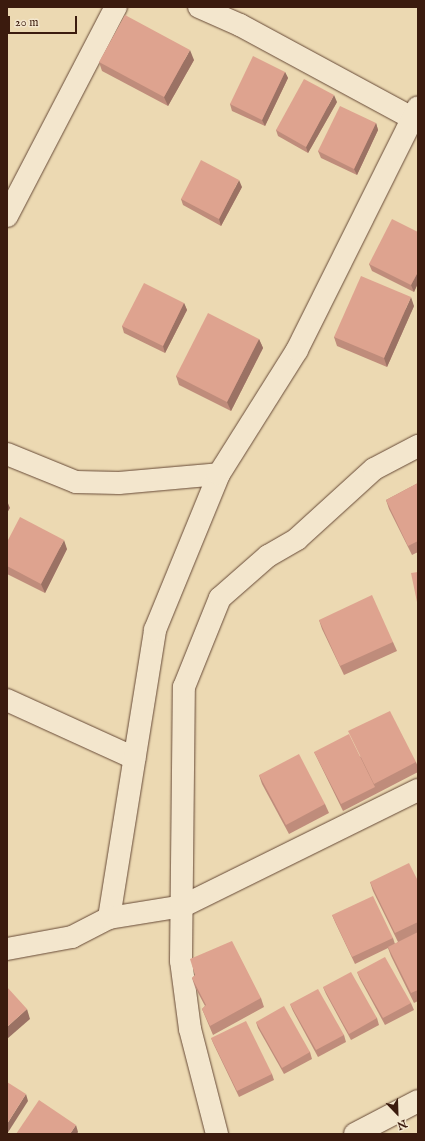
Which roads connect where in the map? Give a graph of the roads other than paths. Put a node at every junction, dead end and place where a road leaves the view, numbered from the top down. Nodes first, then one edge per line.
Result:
1 (116, 7) edge
2 (199, 7) edge
3 (415, 113) edge
4 (7, 216) edge
5 (418, 446) edge
6 (7, 454) edge
7 (219, 474) junction
8 (7, 700) edge
9 (134, 758) junction
10 (418, 790) edge
11 (183, 906) junction
12 (109, 918) junction
13 (7, 949) edge
14 (418, 1101) edge
15 (217, 1134) edge
16 (355, 1134) edge

1 - 4 street
2 - 3 street
3 - 7 street
5 - 11 street
6 - 7 street
7 - 9 street
8 - 9 street
9 - 12 street
10 - 11 street
11 - 12 street
11 - 15 street
12 - 13 street
14 - 16 street

